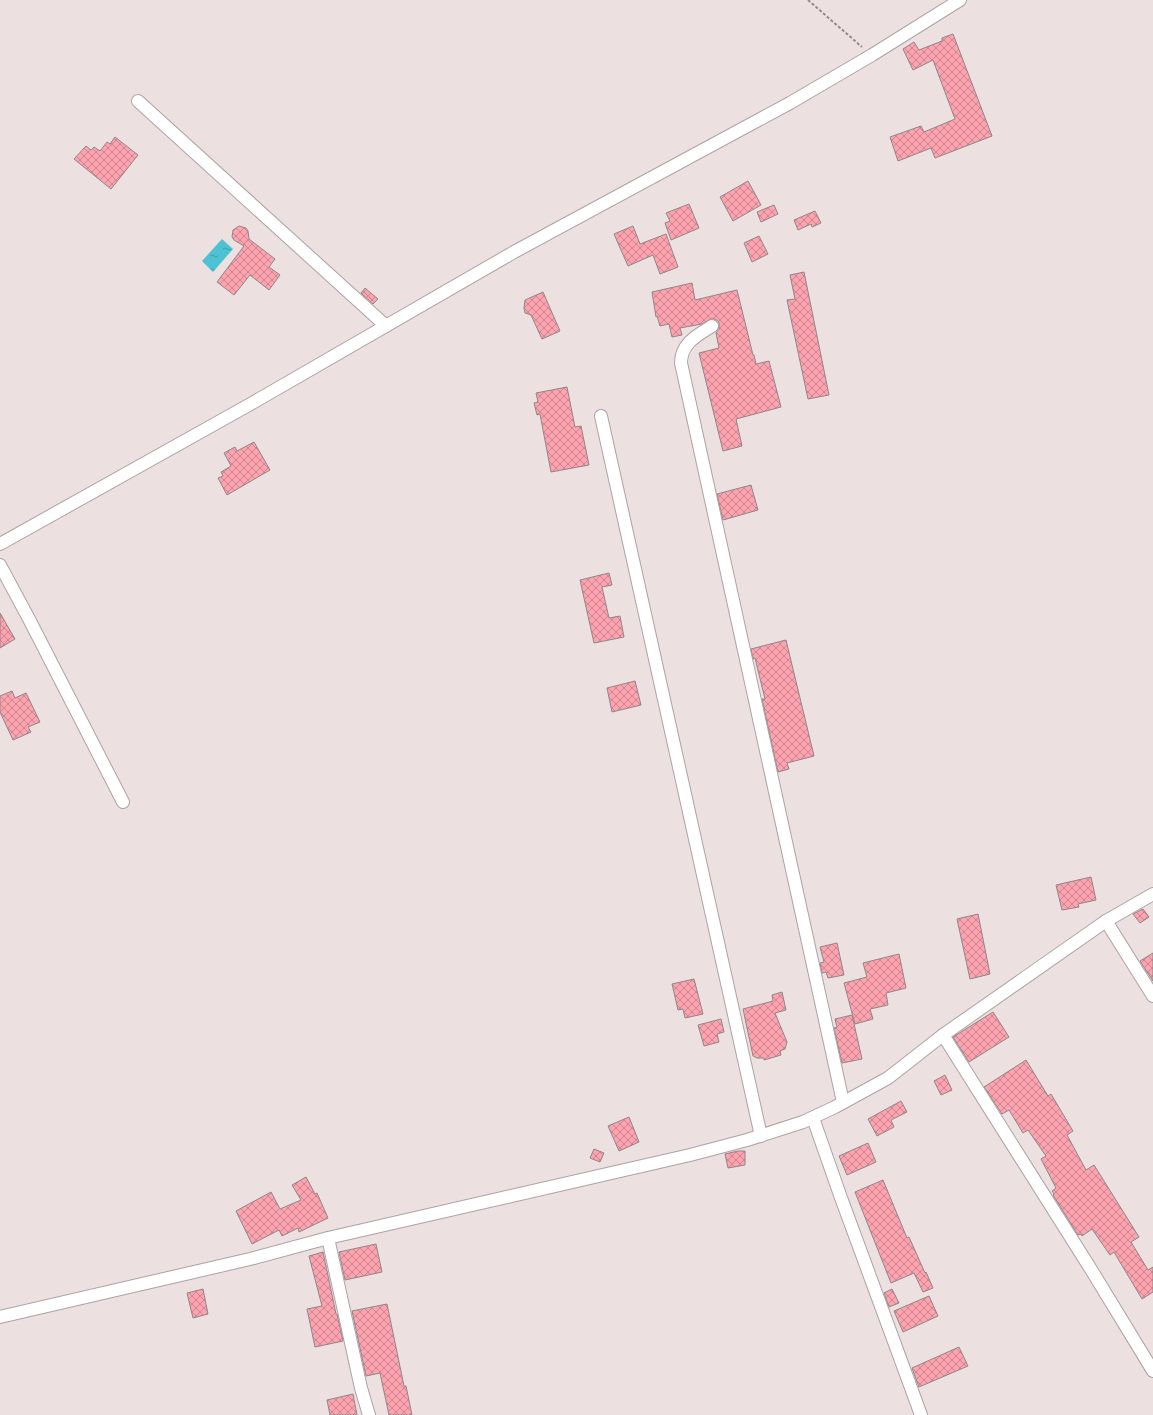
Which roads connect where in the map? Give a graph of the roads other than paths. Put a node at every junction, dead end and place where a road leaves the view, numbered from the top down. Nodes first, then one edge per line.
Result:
1 (960, 0) edge
2 (138, 101) dead end
3 (386, 326) junction
4 (712, 326) dead end
5 (601, 416) dead end
6 (0, 544) edge
7 (0, 565) edge
8 (123, 802) dead end
9 (1153, 894) edge
10 (1106, 921) junction
11 (1153, 996) edge
12 (943, 1035) junction
13 (843, 1102) junction
14 (814, 1118) junction
15 (761, 1136) junction
16 (328, 1238) junction
17 (0, 1318) edge
18 (1153, 1371) edge
19 (369, 1415) edge
20 (921, 1415) edge

1 - 3 street
2 - 3 street
3 - 6 street
4 - 13 street
5 - 15 street
7 - 8 street
9 - 10 street
10 - 11 street
10 - 12 street
12 - 13 street
12 - 18 street
13 - 14 street
14 - 15 street
14 - 20 street
15 - 16 street
16 - 17 street
16 - 19 street

